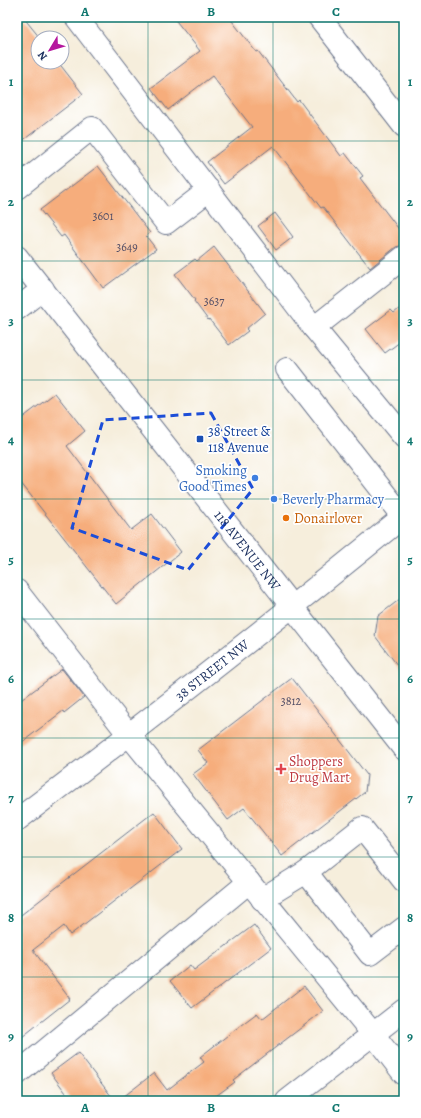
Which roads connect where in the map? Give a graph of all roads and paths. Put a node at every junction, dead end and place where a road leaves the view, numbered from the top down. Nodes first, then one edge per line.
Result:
1 (76, 17) edge
2 (319, 17) edge
3 (404, 126) edge
4 (17, 188) edge
5 (208, 190) junction
6 (17, 257) edge
7 (404, 258) edge
8 (43, 289) junction
9 (17, 309) edge
10 (314, 328) junction
11 (287, 369) dead end
12 (404, 437) edge
13 (404, 517) edge
14 (17, 591) edge
15 (293, 607) junction
16 (129, 735) junction
17 (404, 749) edge
18 (17, 820) edge
19 (306, 872) junction
20 (404, 881) edge
21 (249, 882) junction
22 (262, 899) junction
23 (403, 932) edge
24 (404, 1010) edge
25 (373, 1034) junction
26 (17, 1074) edge
27 (404, 1074) edge
28 (287, 1101) edge

1 - 5 street
2 - 3 street
4 - 5 street
5 - 10 street
6 - 8 street, 118 AVENUE NW
7 - 10 street
8 - 9 street
8 - 15 street, 118 AVENUE NW
10 - 12 street
11 - 13 street
13 - 15 street, 38 STREET NW
14 - 16 street
15 - 16 street, 38 STREET NW
15 - 17 street, 118 AVENUE NW
16 - 18 street, 38 STREET NW
16 - 21 street
19 - 20 street
19 - 22 street
19 - 23 street
21 - 22 street
21 - 26 street
22 - 25 street
24 - 25 street
25 - 27 street
25 - 28 street

